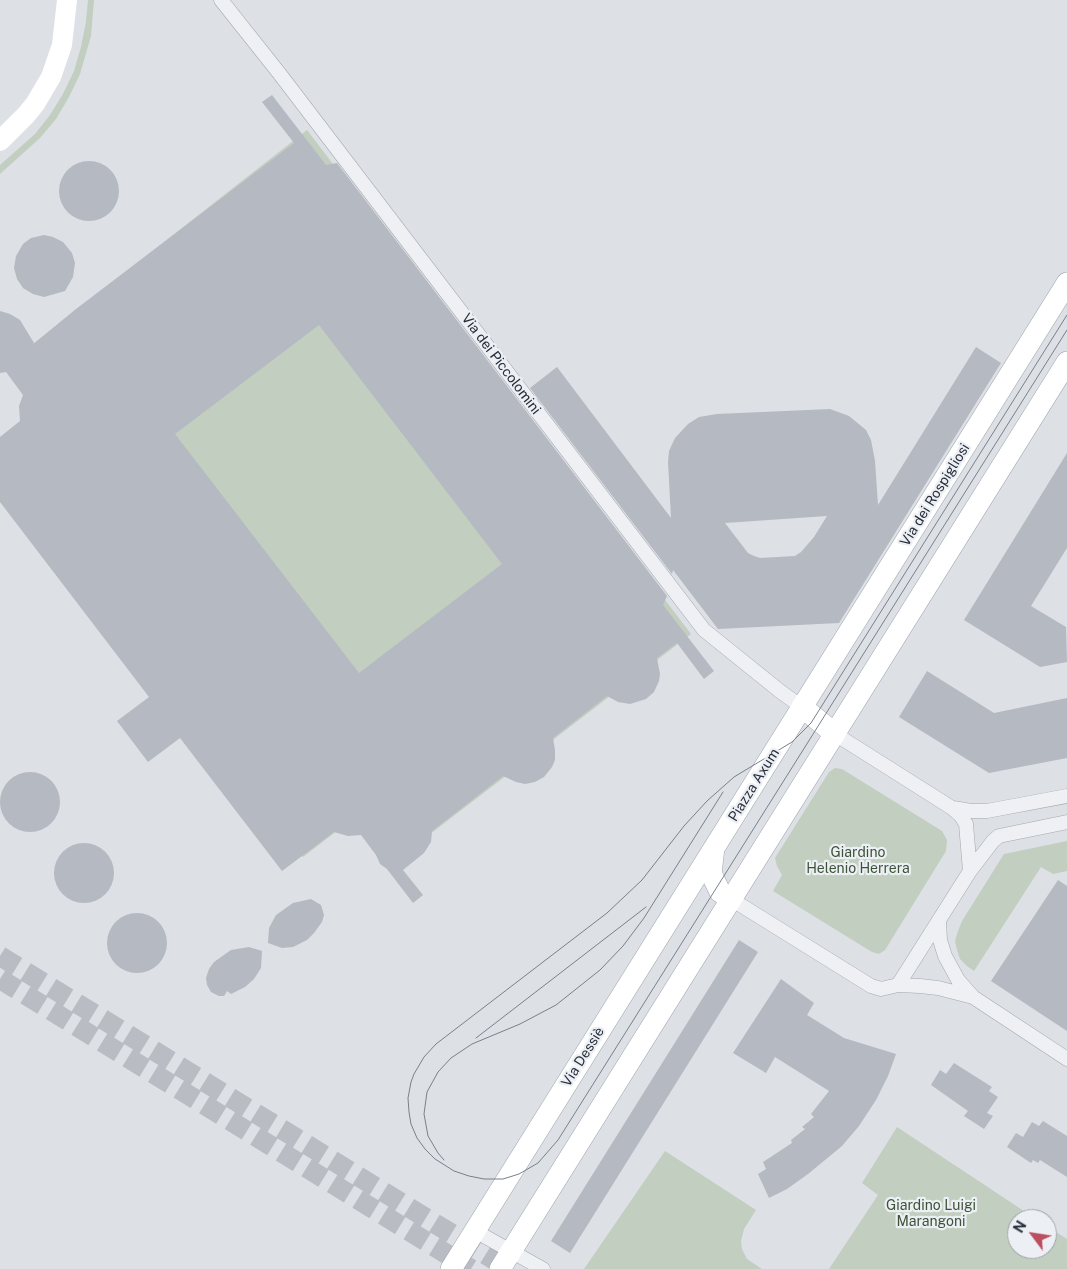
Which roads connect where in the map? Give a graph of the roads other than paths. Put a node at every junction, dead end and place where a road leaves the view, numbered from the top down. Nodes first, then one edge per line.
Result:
1 (67, 0) edge
2 (221, 0) edge
3 (0, 141) edge
4 (1067, 283) edge
5 (1067, 362) edge
6 (802, 707) junction
7 (835, 734) junction
8 (1067, 796) edge
9 (952, 808) junction
10 (1067, 822) edge
11 (714, 848) junction
12 (970, 871) junction
13 (731, 900) junction
14 (939, 921) junction
15 (898, 985) junction
16 (973, 996) junction
17 (1067, 1059) edge
18 (475, 1231) junction
19 (506, 1260) edge
20 (454, 1268) edge
21 (543, 1269) edge

1 - 3 street
2 - 6 street, Via dei Piccolomini
4 - 6 main road, Via dei Rospigliosi
5 - 7 main road
6 - 7 main road
6 - 11 main road, Piazza Axum
7 - 9 street
7 - 13 main road
8 - 9 street
9 - 12 street
10 - 12 street
11 - 13 main road, Piazza Axum
11 - 18 main road, Via Dessiè
12 - 14 street
13 - 15 street, Piazza Axum
13 - 19 main road
14 - 15 street
14 - 16 street
15 - 16 street, Piazza Axum
16 - 17 street
18 - 19 street
18 - 20 main road, Via Dessiè
19 - 21 street

